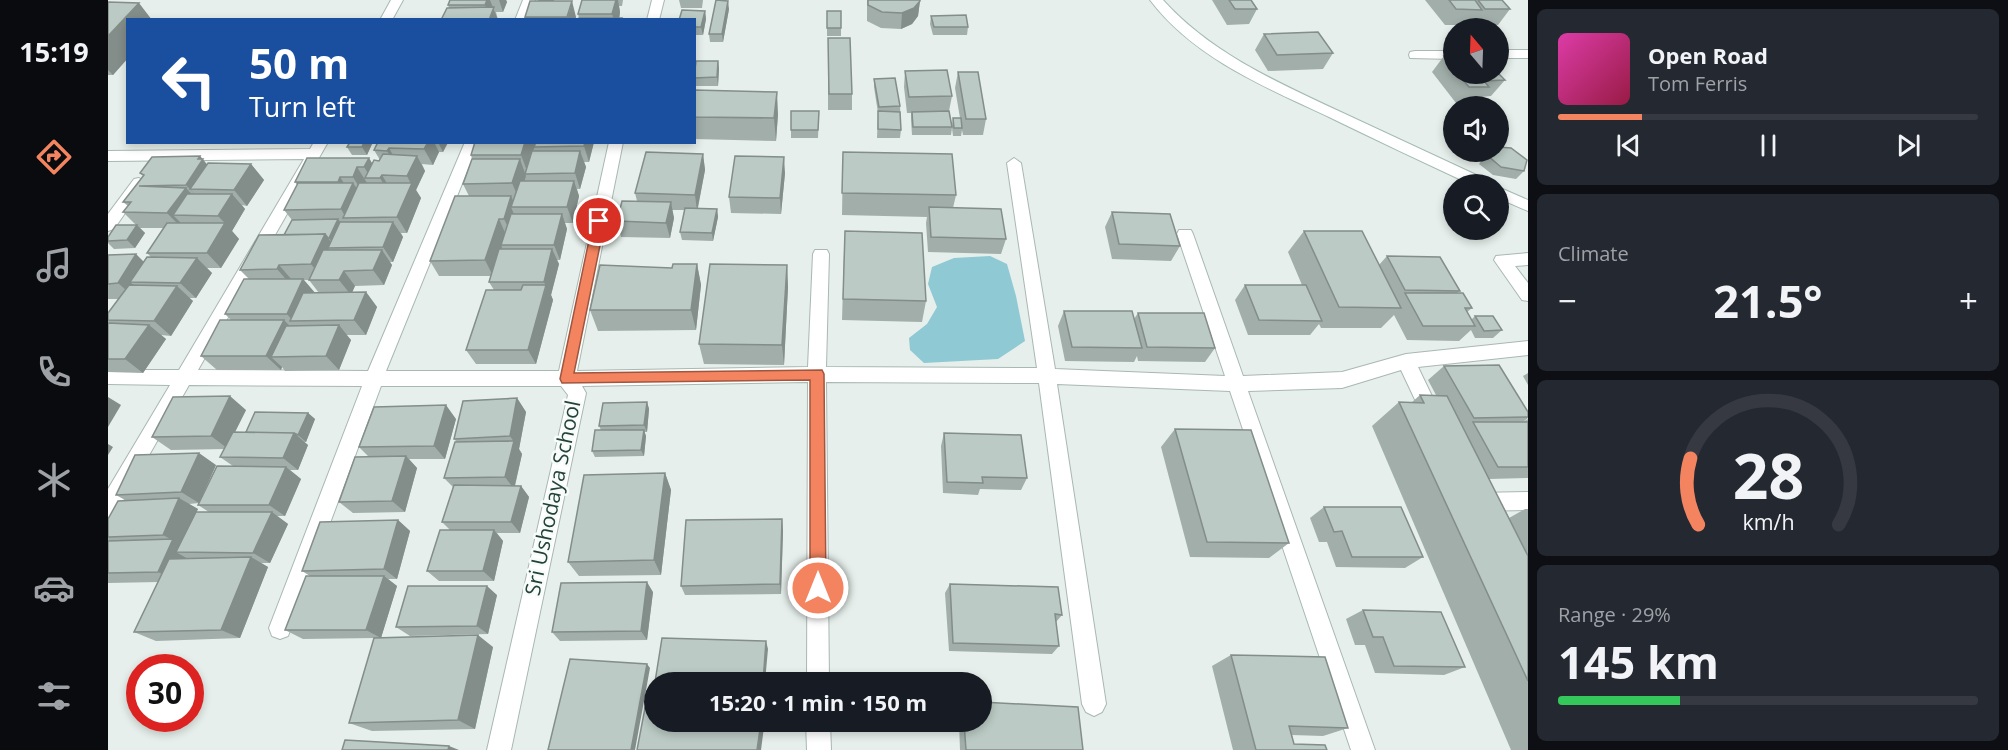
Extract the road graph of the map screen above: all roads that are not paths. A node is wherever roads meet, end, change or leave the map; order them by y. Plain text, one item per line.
1 (397, 0) edge
2 (529, 0) edge
3 (658, 0) edge
4 (1156, 0) edge
5 (387, 18) edge
6 (522, 18) edge
7 (654, 18) edge
8 (1509, 54) edge
9 (1528, 54) edge
10 (1415, 55) dead end
11 (1443, 55) edge
12 (471, 144) edge
13 (616, 144) edge
14 (318, 148) edge
15 (108, 156) edge
16 (158, 156) junction
17 (1014, 163) dead end
18 (1461, 174) edge
19 (1509, 197) edge
20 (1528, 206) edge
21 (108, 225) edge
22 (1185, 234) dead end
23 (821, 254) dead end
24 (1528, 260) edge
25 (1528, 295) edge
26 (1528, 348) edge
27 (1406, 361) junction
28 (817, 374) junction
29 (186, 376) junction
30 (1047, 376) junction
31 (108, 377) edge
32 (374, 379) junction
33 (566, 379) junction
34 (1235, 384) junction
35 (1440, 431) edge
36 (1528, 501) edge
37 (108, 508) edge
38 (1484, 523) edge
39 (280, 628) dead end
40 (818, 672) edge
41 (1094, 704) dead end
42 (818, 732) edge
43 (499, 750) edge
44 (819, 750) edge
45 (1363, 750) edge

1 - 5 street
2 - 6 street
3 - 7 street
4 - 18 street
8 - 9 street
10 - 11 street
12 - 32 street
13 - 33 street, Sri Ushodaya School
14 - 16 street
14 - 29 street
15 - 16 street
16 - 21 street
17 - 30 street
19 - 20 street
22 - 34 street
23 - 28 street
24 - 25 street
26 - 27 street
27 - 34 street
27 - 35 street
28 - 30 street
28 - 33 street
28 - 40 street
29 - 31 street
29 - 32 street
29 - 37 street
30 - 34 street
30 - 41 street
32 - 33 street
32 - 39 street
33 - 43 street, Sri Ushodaya School
34 - 45 street
36 - 38 street
42 - 44 street

